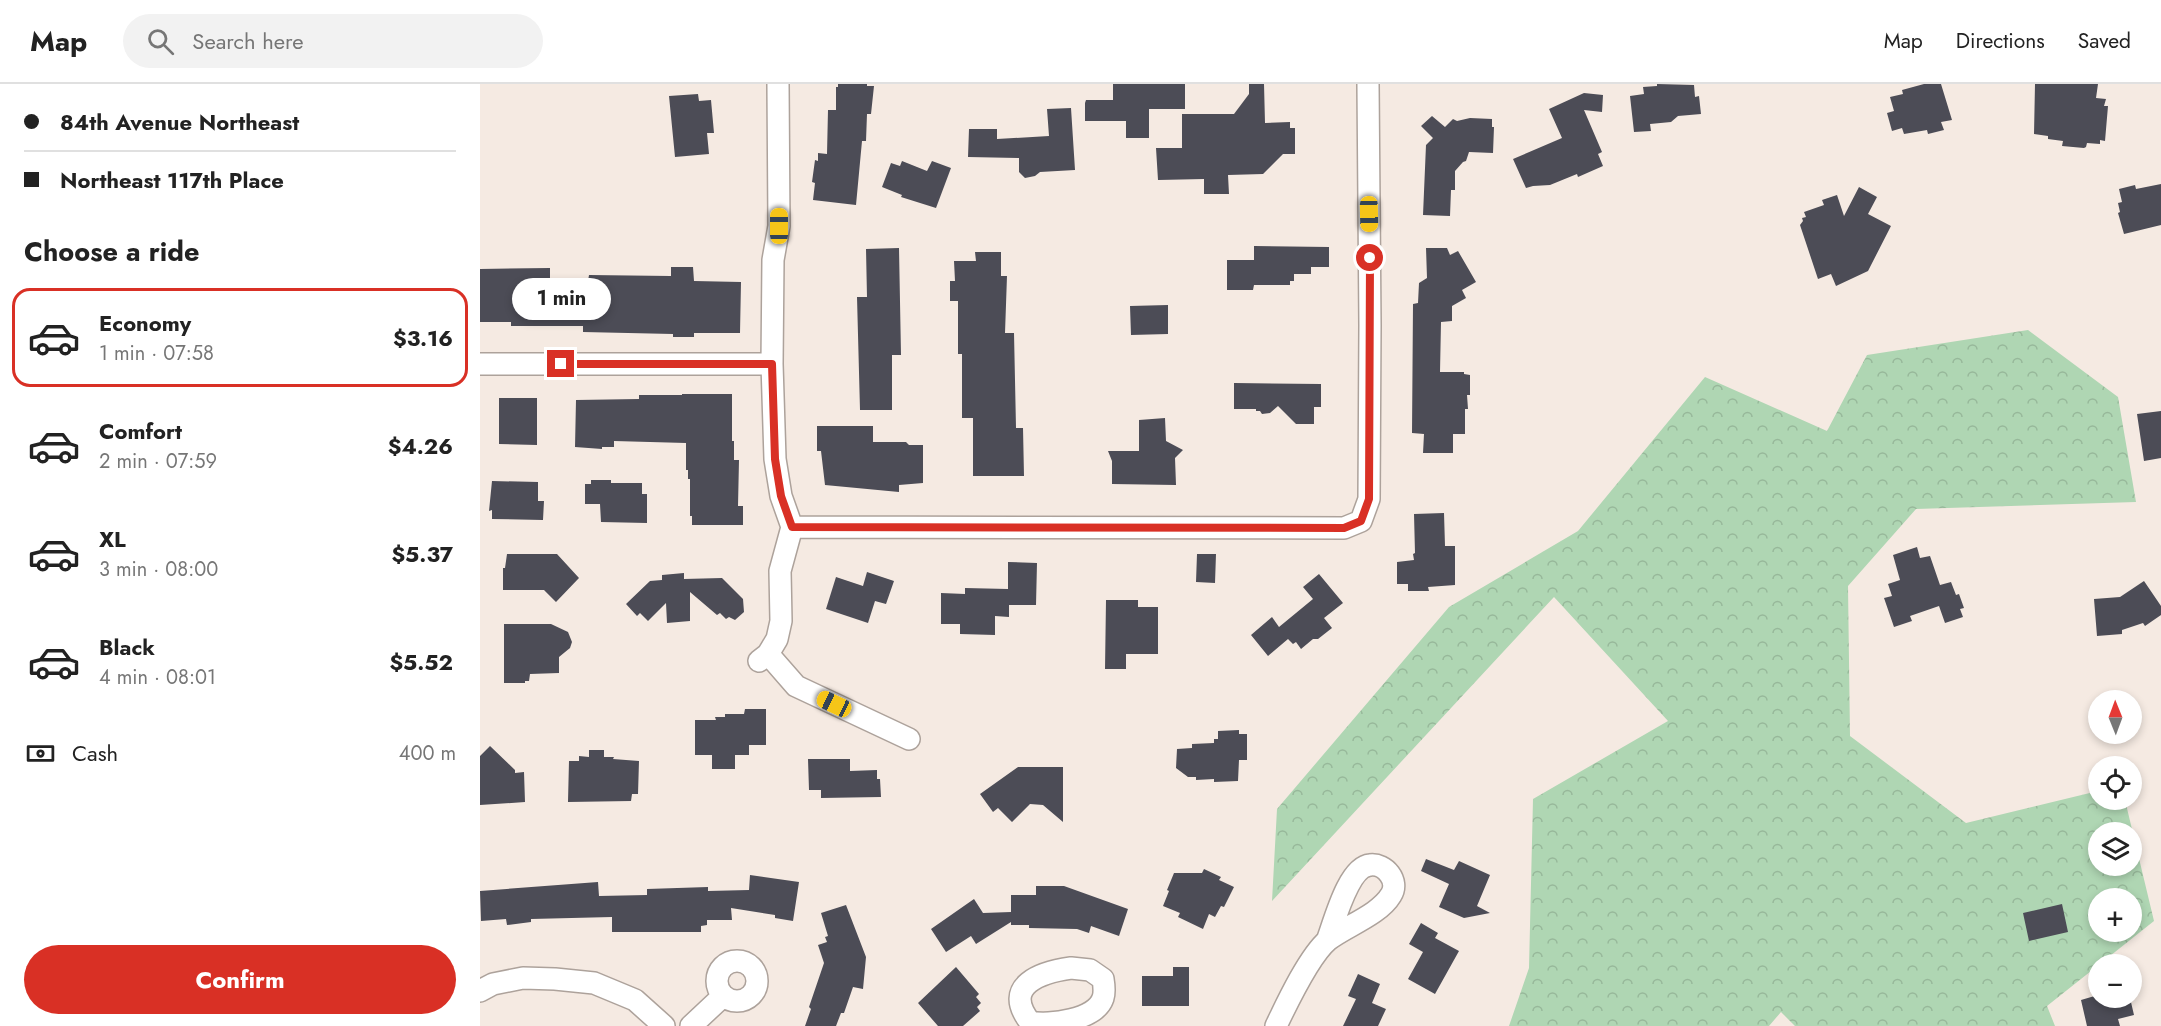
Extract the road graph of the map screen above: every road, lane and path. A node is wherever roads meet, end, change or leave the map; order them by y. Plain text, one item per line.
1 (778, 84) edge
2 (1368, 84) edge
3 (480, 364) edge
4 (772, 364) junction
5 (792, 527) junction
6 (909, 739) dead end
7 (1327, 941) dead end
8 (480, 991) edge
9 (723, 996) dead end
10 (664, 1026) edge
11 (691, 1026) edge
12 (1276, 1026) edge

1 - 4 street
2 - 5 street
3 - 4 street
4 - 5 street
5 - 6 street
7 - 12 street
8 - 10 street
9 - 11 street

